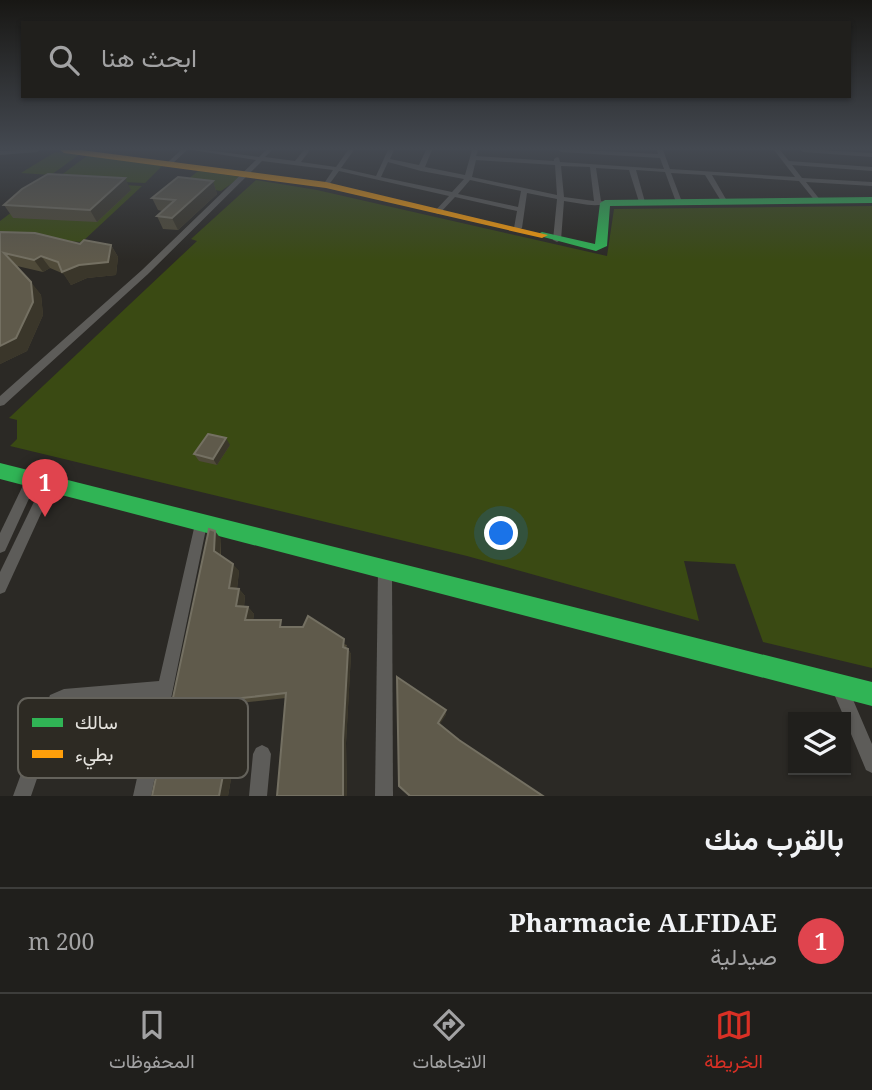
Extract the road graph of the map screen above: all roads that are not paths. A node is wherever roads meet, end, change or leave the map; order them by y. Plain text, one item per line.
1 (233, 187) edge
2 (335, 187) edge
3 (420, 187) edge
4 (459, 187) edge
5 (510, 187) edge
6 (559, 187) edge
7 (598, 187) edge
8 (637, 187) edge
9 (673, 187) edge
10 (716, 187) edge
11 (805, 187) edge
12 (524, 190) junction
13 (453, 195) junction
14 (561, 198) junction
15 (872, 200) edge
16 (724, 201) junction
17 (818, 201) junction
18 (642, 202) junction
19 (679, 202) junction
20 (602, 203) junction
21 (521, 210) junction
22 (438, 212) junction
23 (518, 228) junction
24 (557, 240) junction
25 (0, 401) edge
26 (0, 471) edge
27 (41, 481) junction
28 (201, 524) junction
29 (0, 547) edge
30 (385, 570) junction
31 (0, 587) edge
32 (838, 685) junction
33 (165, 688) junction
34 (872, 694) edge
35 (62, 698) edge
36 (163, 698) edge
37 (262, 754) dead end
38 (872, 764) edge
39 (28, 778) edge
40 (146, 778) edge
41 (22, 796) edge
42 (142, 796) edge
43 (258, 796) edge
44 (384, 796) edge

1 - 25 street
2 - 22 street
3 - 13 street
4 - 13 street
5 - 12 street
6 - 14 street
7 - 20 street
8 - 18 street
9 - 19 street
10 - 16 street
11 - 17 street
12 - 14 street
12 - 21 street
13 - 21 street
13 - 22 street
14 - 20 street
14 - 24 street
15 - 17 street
16 - 17 street
16 - 19 street
18 - 19 street
18 - 20 street
20 - 24 street
21 - 23 street
22 - 23 street
23 - 24 street
26 - 27 street
27 - 28 street
27 - 29 street
27 - 31 street
28 - 30 street
28 - 33 street
30 - 32 street
30 - 44 street
32 - 34 street
32 - 38 street
33 - 35 street
33 - 36 street
37 - 43 street
39 - 41 street
40 - 42 street

